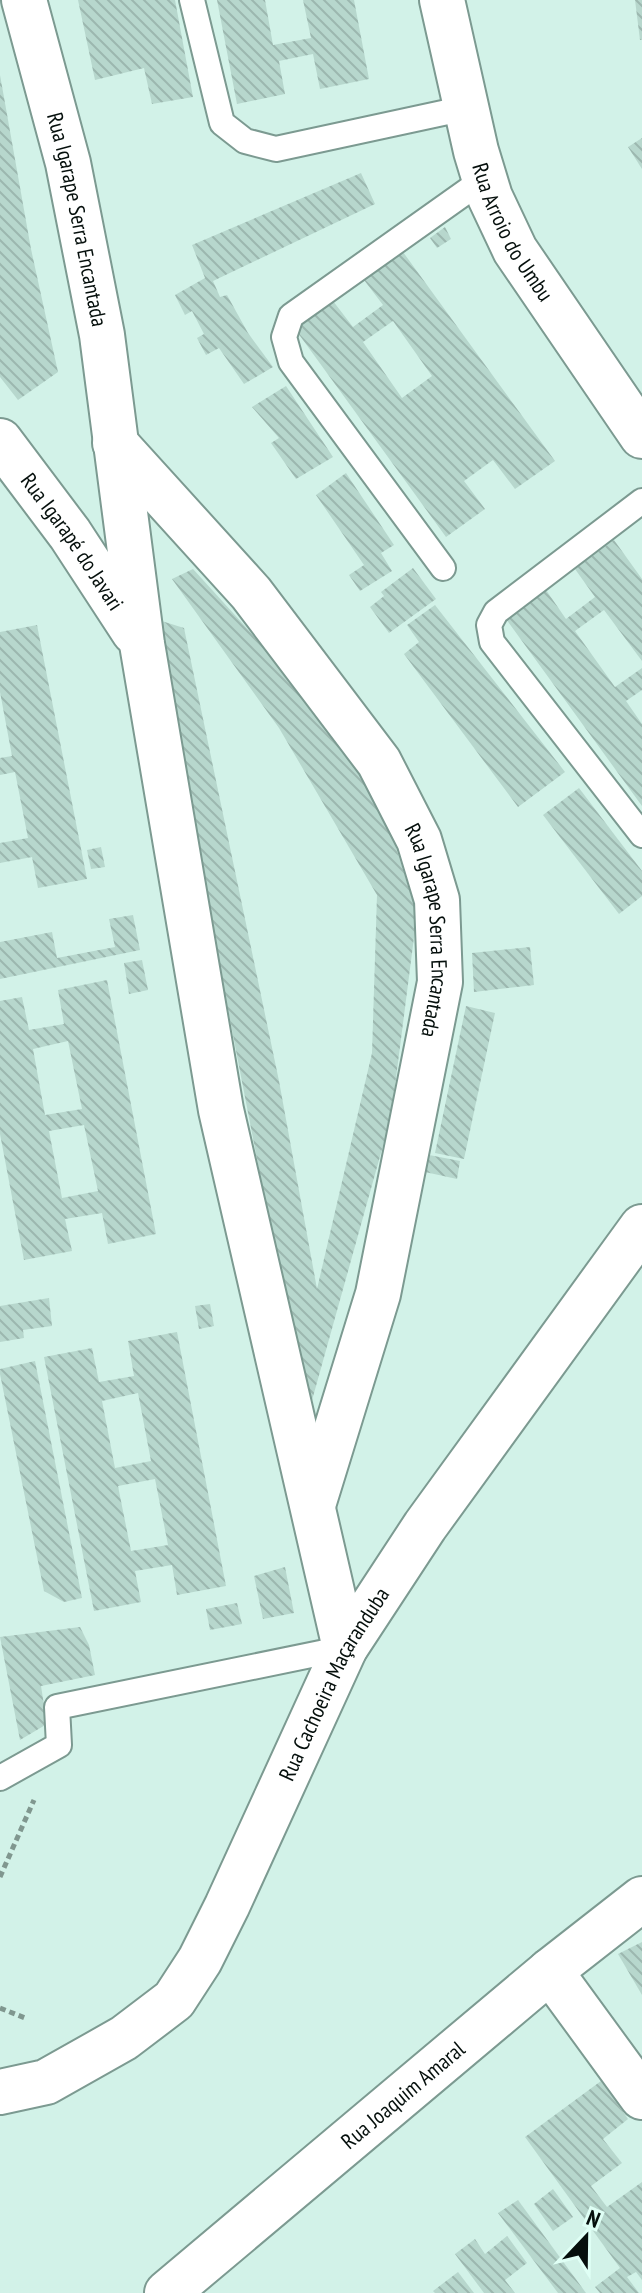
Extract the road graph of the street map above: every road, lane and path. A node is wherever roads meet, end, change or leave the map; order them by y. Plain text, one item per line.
1 (24, 0) edge
2 (192, 0) edge
3 (442, 0) edge
4 (466, 108) junction
5 (484, 179) junction
6 (642, 436) edge
7 (0, 441) edge
8 (115, 443) junction
9 (642, 501) edge
10 (443, 568) dead end
11 (142, 644) junction
12 (642, 835) edge
13 (642, 1227) edge
14 (313, 1506) junction
15 (345, 1648) junction
16 (59, 1745) junction
17 (0, 1778) edge
18 (0, 1877) edge
19 (642, 1899) edge
20 (550, 1971) junction
21 (0, 2008) edge
22 (25, 2018) dead end
23 (0, 2092) edge
24 (642, 2097) edge
25 (167, 2293) edge

1 - 8 street, Rua Igarape Serra Encantada
2 - 4 lane
3 - 4 street, Rua Arroio do Umbu
4 - 5 street, Rua Arroio do Umbu
5 - 6 street, Rua Arroio do Umbu
5 - 10 lane
7 - 11 street, Rua Igarapé do Javari
8 - 11 street, Rua Igarape Serra Encantada
8 - 14 street, Rua Igarape Serra Encantada
9 - 12 lane
11 - 14 street, Rua Igarape Serra Encantada
13 - 15 street, Rua Cachoeira Maçaranduba
14 - 15 street, Rua Igarape Serra Encantada
15 - 16 lane
15 - 23 street, Rua Cachoeira Maçaranduba
16 - 17 lane
16 - 18 path
19 - 20 street, Rua Joaquim Amaral
20 - 24 street
20 - 25 street, Rua Joaquim Amaral
21 - 22 path

